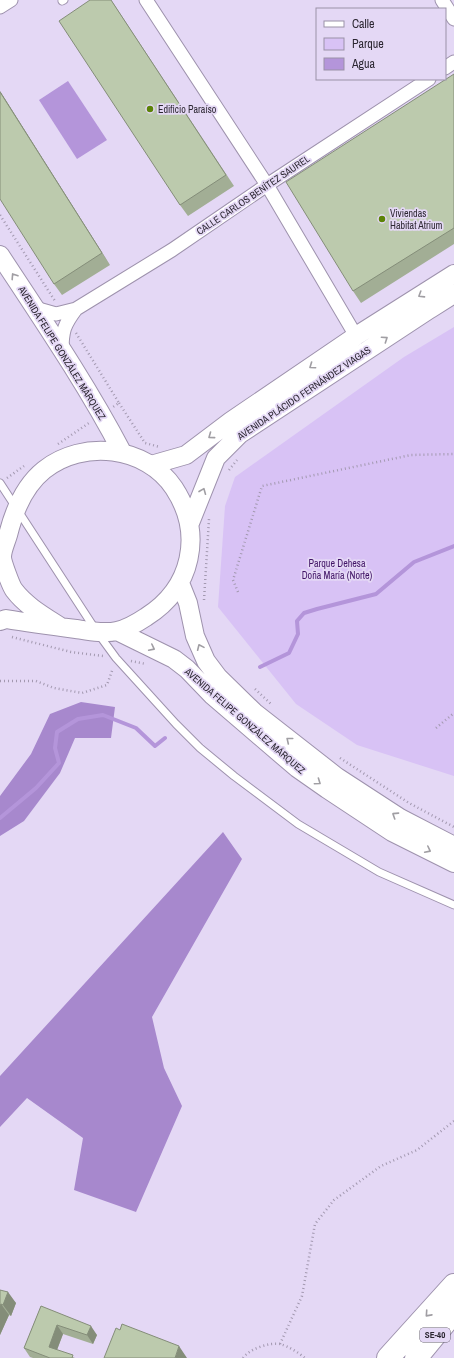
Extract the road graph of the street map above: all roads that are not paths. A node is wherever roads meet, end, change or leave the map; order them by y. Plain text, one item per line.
1 (12, 0) edge
2 (146, 0) edge
3 (442, 0) edge
4 (0, 7) edge
5 (454, 19) edge
6 (427, 80) edge
7 (267, 185) junction
8 (0, 255) edge
9 (454, 274) edge
10 (454, 294) edge
11 (35, 308) junction
12 (76, 309) junction
13 (356, 336) junction
14 (62, 351) junction
15 (122, 452) junction
16 (151, 465) junction
17 (0, 483) edge
18 (16, 508) junction
19 (190, 523) junction
20 (5, 527) edge
21 (1, 559) edge
22 (180, 583) junction
23 (61, 627) junction
24 (4, 628) edge
25 (117, 631) junction
26 (97, 632) junction
27 (454, 846) edge
28 (454, 863) edge
29 (454, 905) edge
30 (454, 1286) edge
31 (454, 1312) edge
32 (388, 1358) edge
33 (416, 1358) edge

1 - 4 street
2 - 7 street
3 - 5 street
6 - 7 street, CALLE CARLOS BENÍTEZ SAUREL
7 - 12 street, CALLE CARLOS BENÍTEZ SAUREL
7 - 13 street
11 -> 8 main road, AVENIDA FELIPE GONZÁLEZ MÁRQUEZ
9 -> 13 main road, AVENIDA PLÁCIDO FERNÁNDEZ VIAGAS
19 -> 10 main road, AVENIDA PLÁCIDO FERNÁNDEZ VIAGAS
11 - 12 street, CALLE CARLOS BENÍTEZ SAUREL
11 - 14 main road, AVENIDA FELIPE GONZÁLEZ MÁRQUEZ
12 - 14 street, CALLE CARLOS BENÍTEZ SAUREL
13 -> 16 main road, AVENIDA PLÁCIDO FERNÁNDEZ VIAGAS
14 - 15 main road, AVENIDA FELIPE GONZÁLEZ MÁRQUEZ
15 - 16 main road
15 - 18 main road
16 - 19 main road
17 - 18 lane
18 - 20 main road
18 - 26 lane
19 - 22 main road
20 - 21 main road
21 - 23 main road
22 - 25 main road
27 -> 22 main road, AVENIDA FELIPE GONZÁLEZ MÁRQUEZ
23 - 24 main road
23 - 26 main road
25 - 26 main road
25 -> 28 main road, AVENIDA FELIPE GONZÁLEZ MÁRQUEZ
26 - 29 lane
30 -> 32 highway
31 - 33 highway, SE-40 / SE-40

